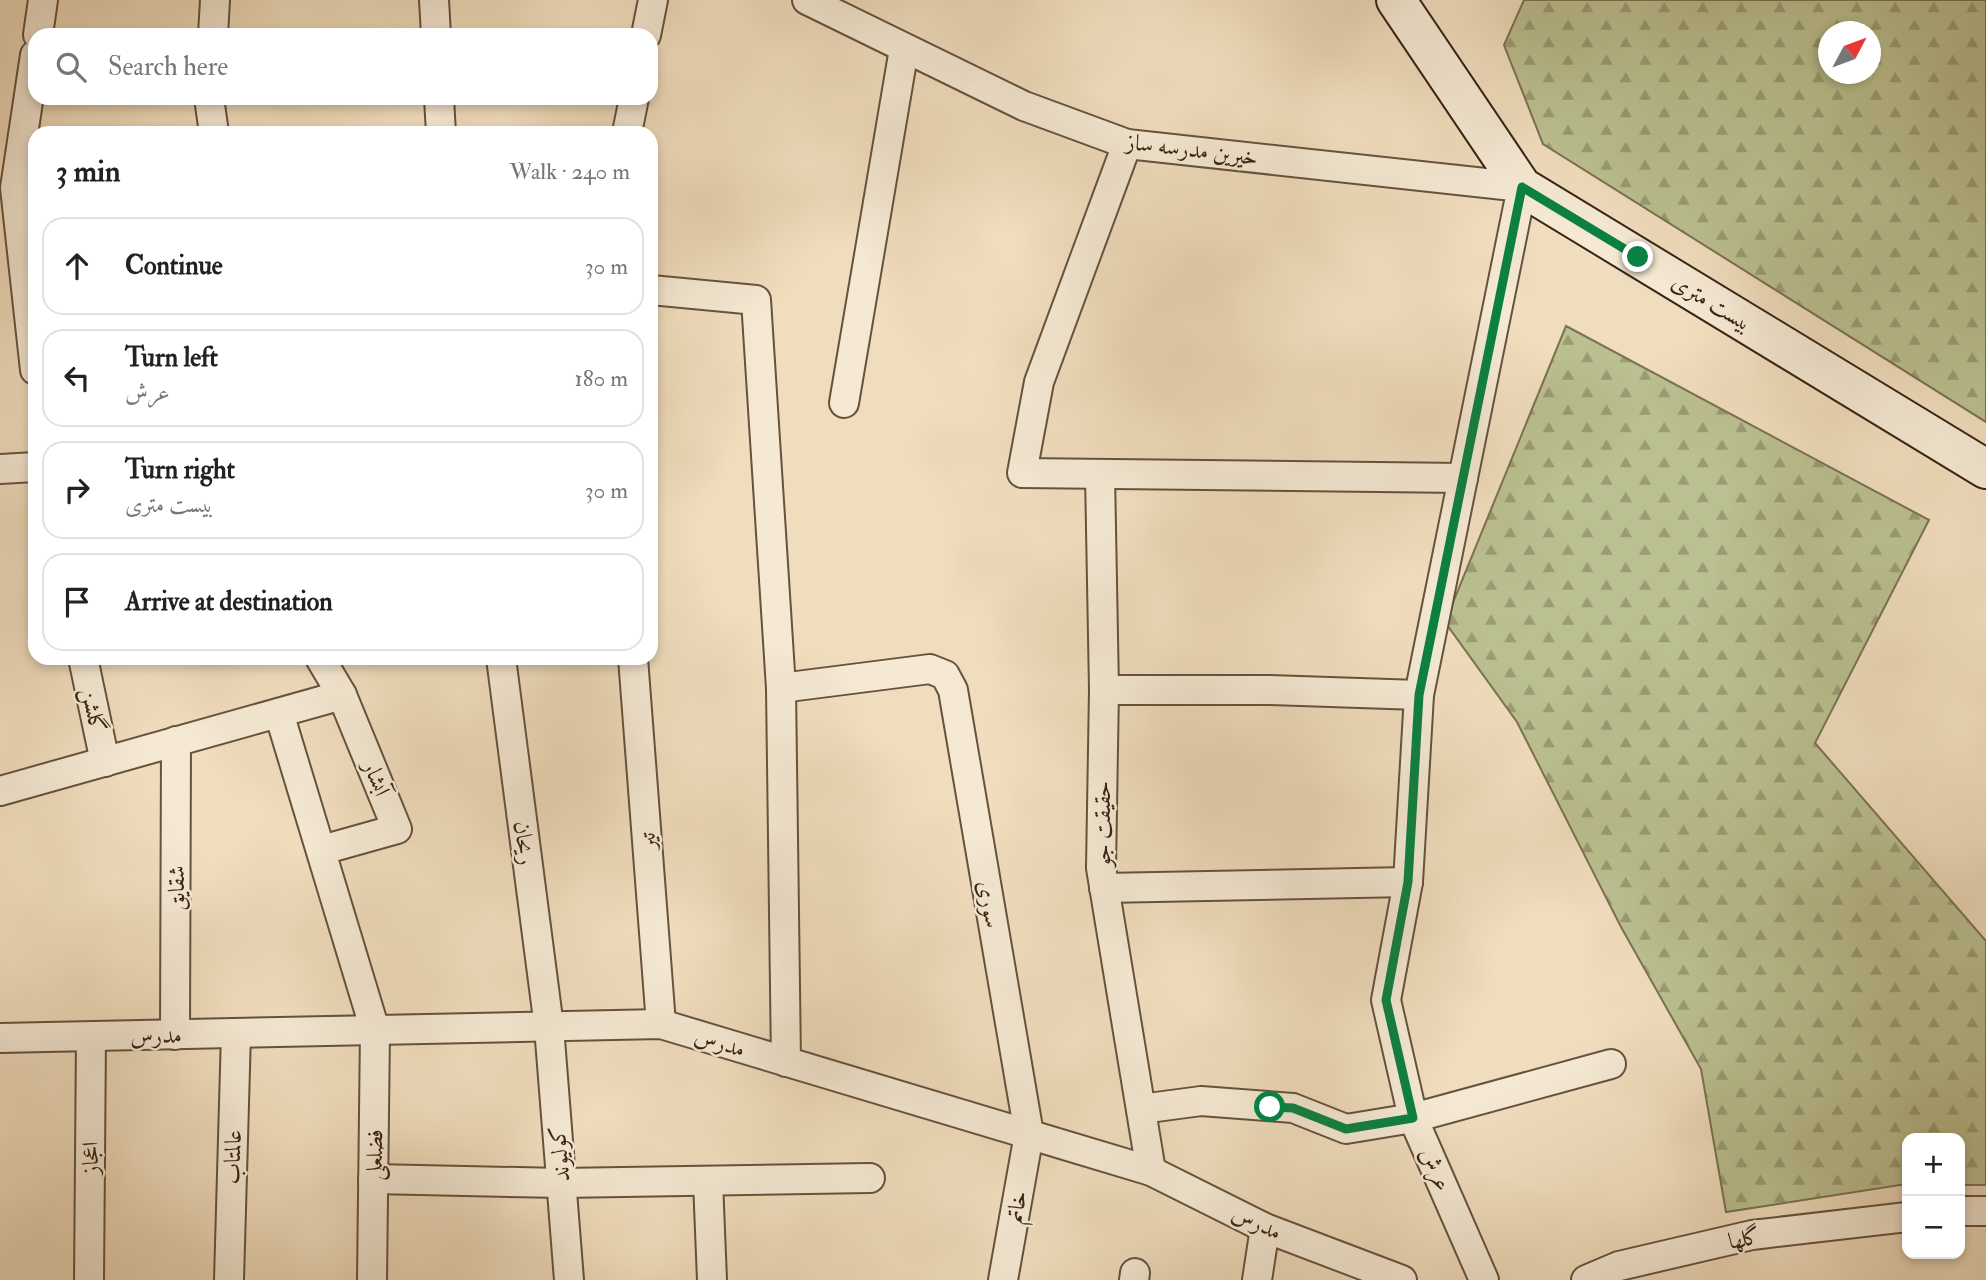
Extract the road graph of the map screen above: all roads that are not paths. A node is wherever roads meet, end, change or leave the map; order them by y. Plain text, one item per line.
1 (43, 0) edge
2 (215, 0) edge
3 (434, 0) edge
4 (653, 0) edge
5 (807, 0) edge
6 (1396, 0) edge
7 (39, 28) edge
8 (213, 28) edge
9 (436, 28) edge
10 (647, 28) edge
11 (905, 49) junction
12 (28, 89) edge
13 (210, 105) edge
14 (439, 105) edge
15 (633, 105) edge
16 (213, 126) edge
17 (441, 126) edge
18 (628, 126) edge
19 (1127, 144) junction
20 (8, 187) edge
21 (1522, 187) junction
22 (658, 291) edge
23 (28, 323) edge
24 (844, 404) dead end
25 (28, 467) edge
26 (1986, 468) edge
27 (0, 469) edge
28 (1100, 474) junction
29 (1463, 478) junction
30 (84, 665) edge
31 (324, 665) edge
32 (502, 665) edge
33 (634, 665) edge
34 (780, 688) junction
35 (1104, 690) junction
36 (342, 695) junction
37 (1419, 695) junction
38 (279, 713) junction
39 (176, 741) junction
40 (105, 762) junction
41 (0, 791) edge
42 (322, 850) junction
43 (1408, 882) junction
44 (1104, 888) junction
45 (661, 1024) junction
46 (549, 1027) junction
47 (375, 1030) junction
48 (236, 1034) junction
49 (175, 1035) junction
50 (91, 1037) junction
51 (0, 1038) edge
52 (786, 1062) junction
53 (1611, 1064) dead end
54 (1141, 1109) junction
55 (1413, 1118) junction
56 (1029, 1134) junction
57 (1151, 1171) junction
58 (870, 1178) dead end
59 (373, 1179) junction
60 (708, 1181) junction
61 (561, 1183) junction
62 (1965, 1211) edge
63 (1986, 1211) edge
64 (1902, 1218) edge
65 (1265, 1228) junction
66 (89, 1280) edge
67 (229, 1280) edge
68 (372, 1280) edge
69 (569, 1280) edge
70 (712, 1280) edge
71 (1003, 1280) edge
72 (1258, 1280) edge
73 (1402, 1280) edge
74 (1484, 1280) edge
75 (1586, 1280) edge

1 - 7 street
2 - 8 street
3 - 9 street
4 - 10 street
5 - 11 street, خیرین مدرسه ساز
6 - 21 street, بیست متری
11 - 19 street, خیرین مدرسه ساز
11 - 24 street
12 - 20 street
13 - 16 street
14 - 17 street
15 - 18 street
19 - 21 street, خیرین مدرسه ساز
19 - 28 street
20 - 23 street
21 - 26 street, بیست متری
21 - 29 street, عرش
22 - 34 street
25 - 27 street
28 - 29 street
28 - 35 street, حقیقت جو
29 - 37 street, عرش
30 - 40 street, گلشن
31 - 36 street, آبشار
32 - 46 street, ریحان
33 - 45 street, تیر
34 - 52 street
34 - 56 street, سوری
35 - 37 street
35 - 44 street, حقیقت جو
36 - 38 street
36 - 42 street, آبشار
37 - 43 street, عرش
38 - 39 street
38 - 42 street, فضلعلی
39 - 40 street
39 - 49 street, شقایق
40 - 41 street
42 - 47 street, فضلعلی
43 - 44 street
43 - 55 street, عرش
44 - 54 street, حقیقت جو
45 - 46 street, مدرس
45 - 52 street, مدرس
46 - 47 street, مدرس
46 - 61 street, کولیوند
47 - 48 street, مدرس
47 - 59 street, فضلعلی
48 - 49 street, مدرس
48 - 67 street, عالمتاب
49 - 50 street, مدرس
50 - 51 street, مدرس
50 - 66 street, اعجاز
52 - 56 street, مدرس
53 - 55 street
54 - 55 street
54 - 57 street, حقیقت جو
55 - 74 street, عرش
56 - 57 street, مدرس
56 - 71 street, خاتم
57 - 65 street, مدرس
58 - 60 street
59 - 61 street
59 - 68 street, فضلعلی
60 - 61 street
60 - 70 street
61 - 69 street, کولیوند
62 - 63 street
64 - 75 street, گلها
65 - 72 street
65 - 73 street, مدرس

